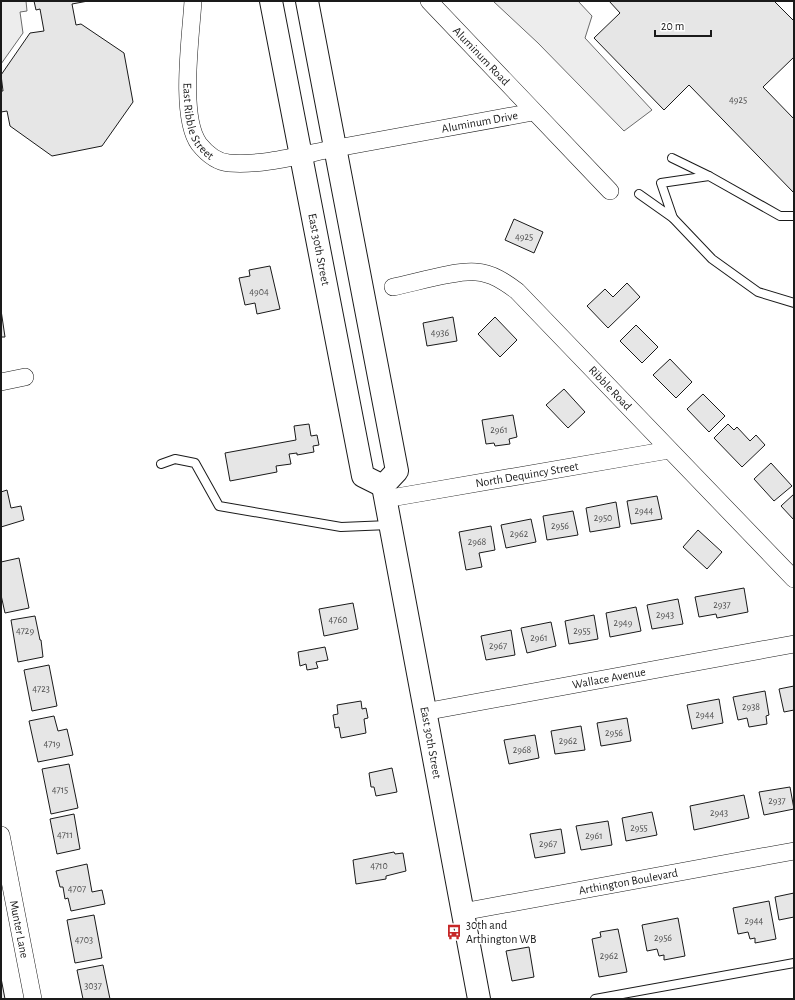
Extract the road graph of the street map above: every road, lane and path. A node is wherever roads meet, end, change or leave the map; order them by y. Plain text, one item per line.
1 (193, 1) edge
2 (271, 1) edge
3 (307, 1) edge
4 (429, 1) edge
5 (533, 112) junction
6 (318, 152) junction
7 (672, 158) dead end
8 (709, 176) junction
9 (610, 191) dead end
10 (639, 194) dead end
11 (794, 216) edge
12 (673, 218) junction
13 (393, 287) dead end
14 (794, 303) edge
15 (25, 377) dead end
16 (1, 382) edge
17 (670, 450) junction
18 (161, 464) dead end
19 (384, 493) junction
20 (390, 525) junction
21 (794, 579) edge
22 (794, 644) edge
23 (424, 712) junction
24 (1, 835) edge
25 (794, 851) edge
26 (462, 912) junction
27 (794, 962) edge
28 (32, 999) edge
29 (479, 999) edge
30 (595, 999) edge

1 - 6 street, East Ribble Street
2 - 6 main road, East 30th Street
3 - 6 main road, East 30th Street
4 - 5 street, Aluminum Road
5 - 6 street, Aluminum Drive
5 - 9 street, Aluminum Drive
6 - 19 main road, East 30th Street
6 - 19 main road, East 30th Street
7 - 8 lane
8 - 11 lane
8 - 12 lane
10 - 12 lane
12 - 14 lane
13 - 17 street, Ribble Road
15 - 16 street
17 - 19 street, North Dequincy Street
17 - 21 street, Ribble Road
18 - 20 lane
19 - 20 main road, East 30th Street
20 - 23 main road, East 30th Street
22 - 23 street, Wallace Avenue
23 - 26 main road, East 30th Street
24 - 28 street, Munter Lane
25 - 26 street, Arthington Boulevard
26 - 29 main road, East 30th Street
27 - 30 lane

